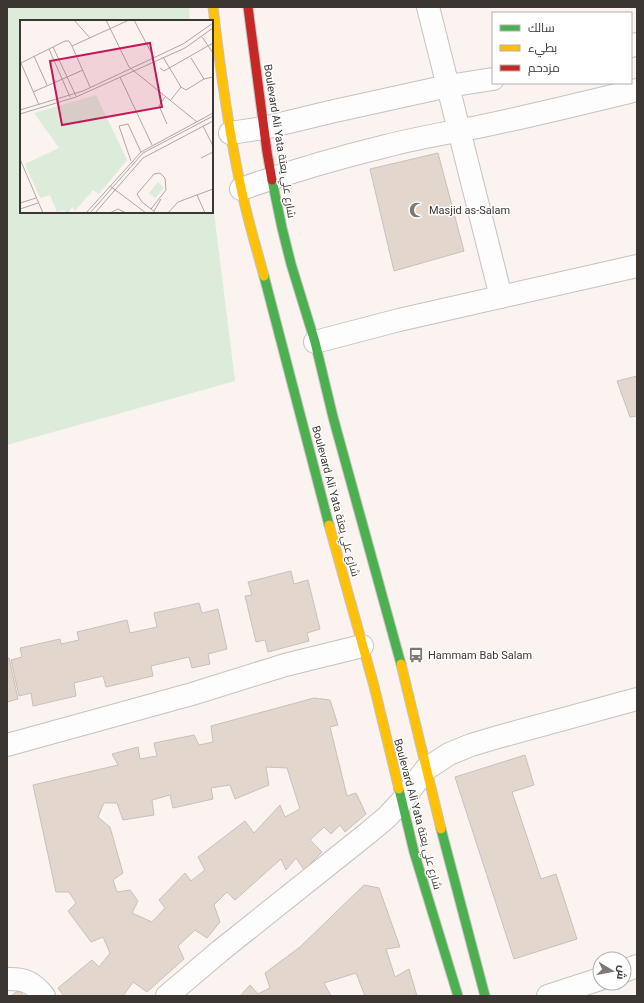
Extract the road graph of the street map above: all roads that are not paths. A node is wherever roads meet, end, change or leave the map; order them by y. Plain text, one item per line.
1 (213, 7) edge
2 (248, 7) edge
3 (428, 7) edge
4 (492, 79) edge
5 (448, 86) junction
6 (637, 90) edge
7 (264, 128) junction
8 (459, 131) junction
9 (230, 133) junction
10 (272, 178) junction
11 (241, 189) junction
12 (637, 266) edge
13 (501, 298) junction
14 (315, 342) junction
15 (362, 646) junction
16 (637, 699) edge
17 (7, 745) edge
18 (426, 769) junction
19 (401, 802) junction
20 (7, 979) edge
21 (592, 982) edge
22 (44, 996) edge
23 (167, 996) edge
24 (458, 996) edge
25 (485, 996) edge
26 (548, 996) edge

1 - 9 street, Boulevard Ali Yata شارع علي يعتة
2 - 7 street, Boulevard Ali Yata شارع علي يعتة
3 - 5 street
4 - 5 street
5 - 7 street
5 - 8 street
6 - 8 street
7 - 9 street
7 - 10 street, Boulevard Ali Yata شارع علي يعتة
8 - 10 street
8 - 13 street
9 - 11 street, Boulevard Ali Yata شارع علي يعتة
10 - 11 street
10 - 14 street, Boulevard Ali Yata شارع علي يعتة
11 - 15 street, Boulevard Ali Yata شارع علي يعتة
12 - 13 street
13 - 14 street
14 - 18 street, Boulevard Ali Yata شارع علي يعتة
15 - 17 street
15 - 19 street, Boulevard Ali Yata شارع علي يعتة
16 - 18 street
18 - 19 street
18 - 25 street, Boulevard Ali Yata شارع علي يعتة
19 - 23 street
19 - 24 street, Boulevard Ali Yata شارع علي يعتة
20 - 22 street
21 - 26 street

